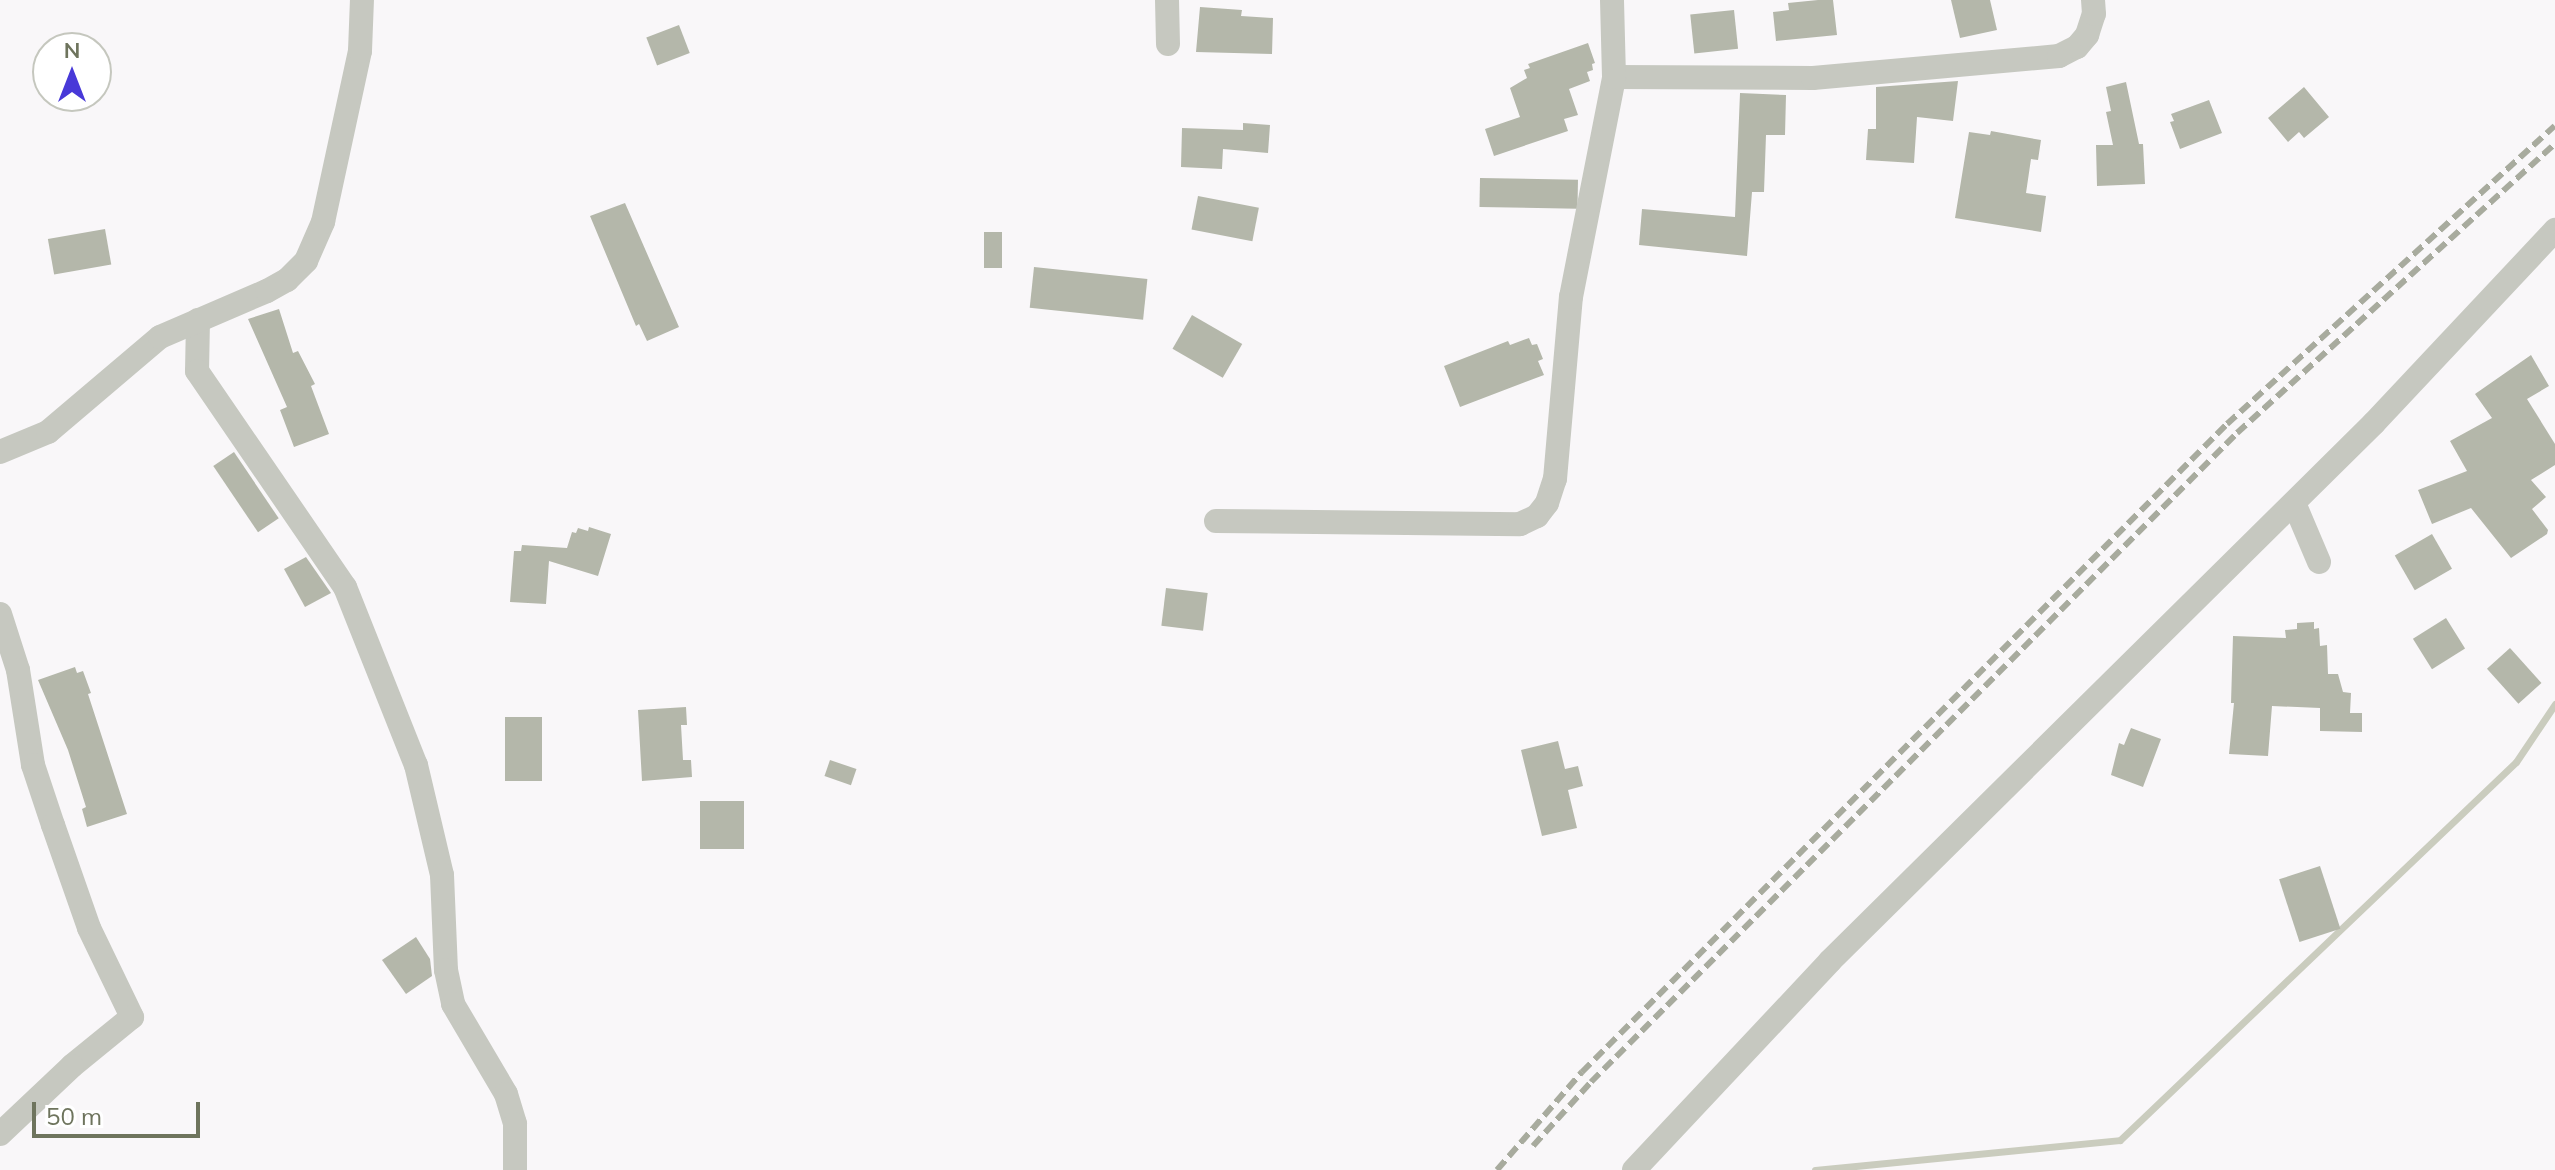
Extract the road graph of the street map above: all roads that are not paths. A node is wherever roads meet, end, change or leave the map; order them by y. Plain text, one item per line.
1 (362, 0) edge
2 (1167, 0) edge
3 (1612, 0) edge
4 (2093, 0) edge
5 (1168, 44) dead end
6 (1614, 77) junction
7 (2555, 230) edge
8 (198, 320) junction
9 (0, 452) edge
10 (2294, 503) junction
11 (1216, 521) dead end
12 (2319, 562) dead end
13 (0, 614) edge
14 (0, 1134) edge
15 (515, 1170) edge
16 (1634, 1170) edge

1 - 8 street
2 - 5 street
3 - 6 street
4 - 6 street
6 - 11 street
7 - 10 street
8 - 9 street
8 - 15 street
10 - 12 street
10 - 16 street
13 - 14 street

